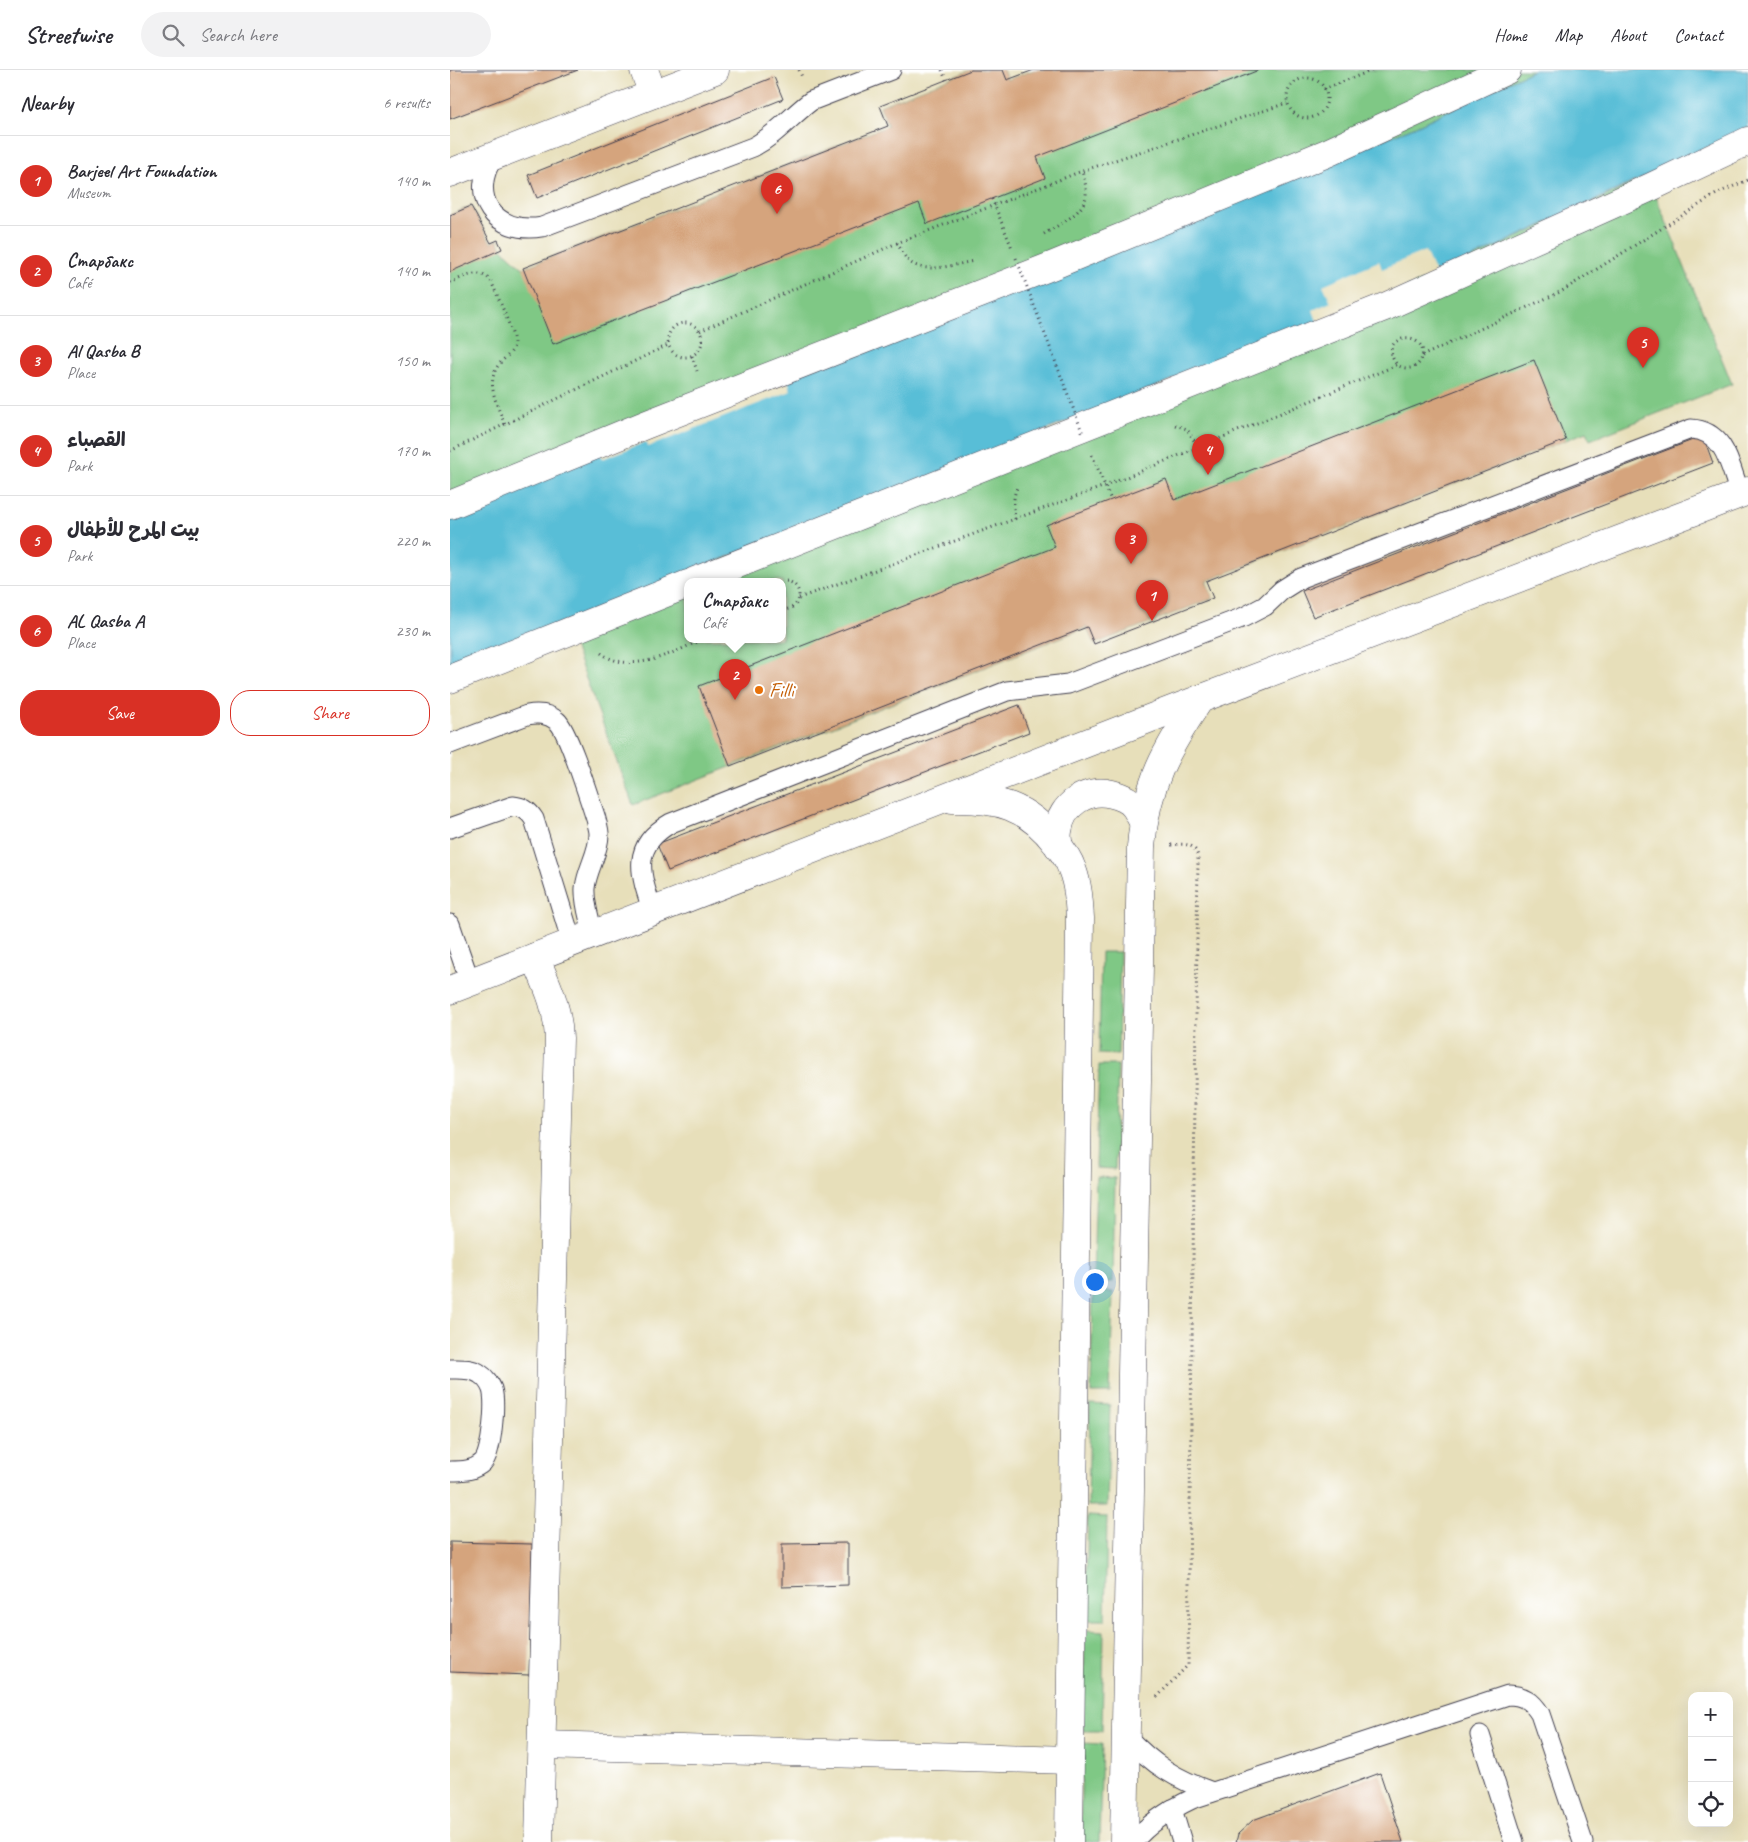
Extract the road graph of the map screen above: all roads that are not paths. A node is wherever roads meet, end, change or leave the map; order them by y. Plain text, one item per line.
1 (715, 70) edge
2 (890, 70) edge
3 (1507, 70) edge
4 (649, 82) edge
5 (1748, 141) edge
6 (494, 156) junction
7 (450, 173) edge
8 (1744, 492) edge
9 (450, 505) edge
10 (703, 578) edge
11 (684, 586) edge
12 (450, 679) edge
13 (1200, 699) junction
14 (450, 744) edge
15 (938, 800) junction
16 (450, 828) edge
17 (1142, 834) junction
18 (1059, 846) junction
19 (653, 912) junction
20 (450, 924) edge
21 (583, 939) junction
22 (535, 957) junction
23 (460, 986) edge
24 (450, 1369) edge
25 (450, 1471) edge
26 (1480, 1735) dead end
27 (1126, 1736) junction
28 (542, 1745) junction
29 (1070, 1760) junction
30 (1212, 1792) junction
31 (1172, 1809) junction
32 (539, 1842) edge
33 (1069, 1842) edge
34 (1124, 1842) edge
35 (1133, 1842) edge
36 (1182, 1842) edge
37 (1514, 1842) edge
38 (1583, 1842) edge

1 - 4 street
2 - 6 lane
3 - 9 street
4 - 6 street
5 - 10 street
6 - 7 street
8 - 13 street
8 - 19 lane
11 - 12 street
13 - 15 street
13 - 17 street
14 - 21 lane
15 - 18 street
15 - 19 street
16 - 21 lane
17 - 18 street
17 - 27 street
18 - 29 street
19 - 21 street
20 - 23 lane
21 - 22 street
22 - 23 street
22 - 28 street
24 - 25 lane
26 - 37 lane
27 - 30 lane
27 - 34 street
28 - 29 street
28 - 32 street
29 - 33 street
30 - 31 lane
30 - 38 lane
31 - 35 lane
31 - 36 lane

